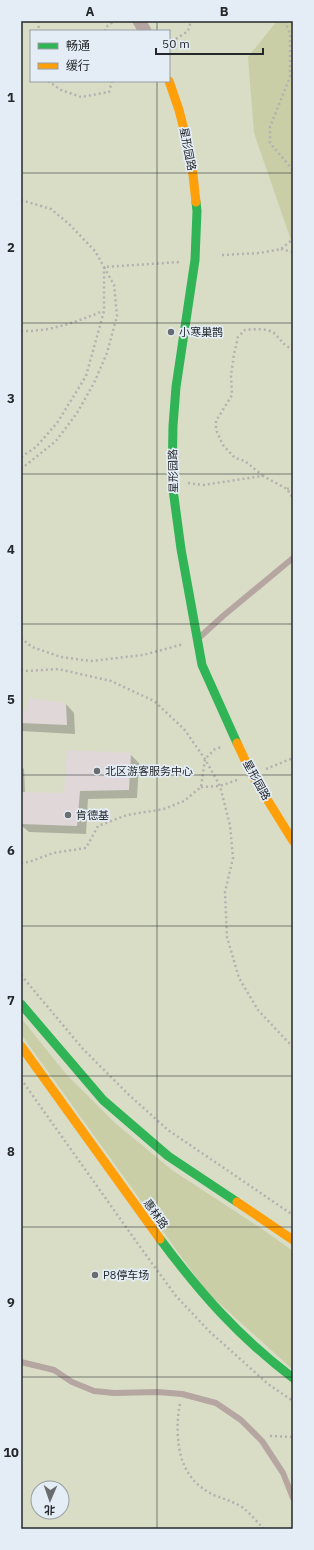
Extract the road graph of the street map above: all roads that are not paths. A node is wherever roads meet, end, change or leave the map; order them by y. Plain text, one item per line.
1 (139, 21) edge
2 (144, 30) edge
3 (169, 82) edge
4 (293, 558) edge
5 (198, 640) junction
6 (293, 840) edge
7 (21, 1004) edge
8 (21, 1046) edge
9 (293, 1240) edge
10 (21, 1362) edge
11 (293, 1378) edge
12 (293, 1498) edge

1 - 2 street
3 - 5 street, 星形园路
4 - 5 lane
5 - 6 street, 星形园路
7 - 9 street
8 - 11 street, 惠林路
10 - 12 lane

